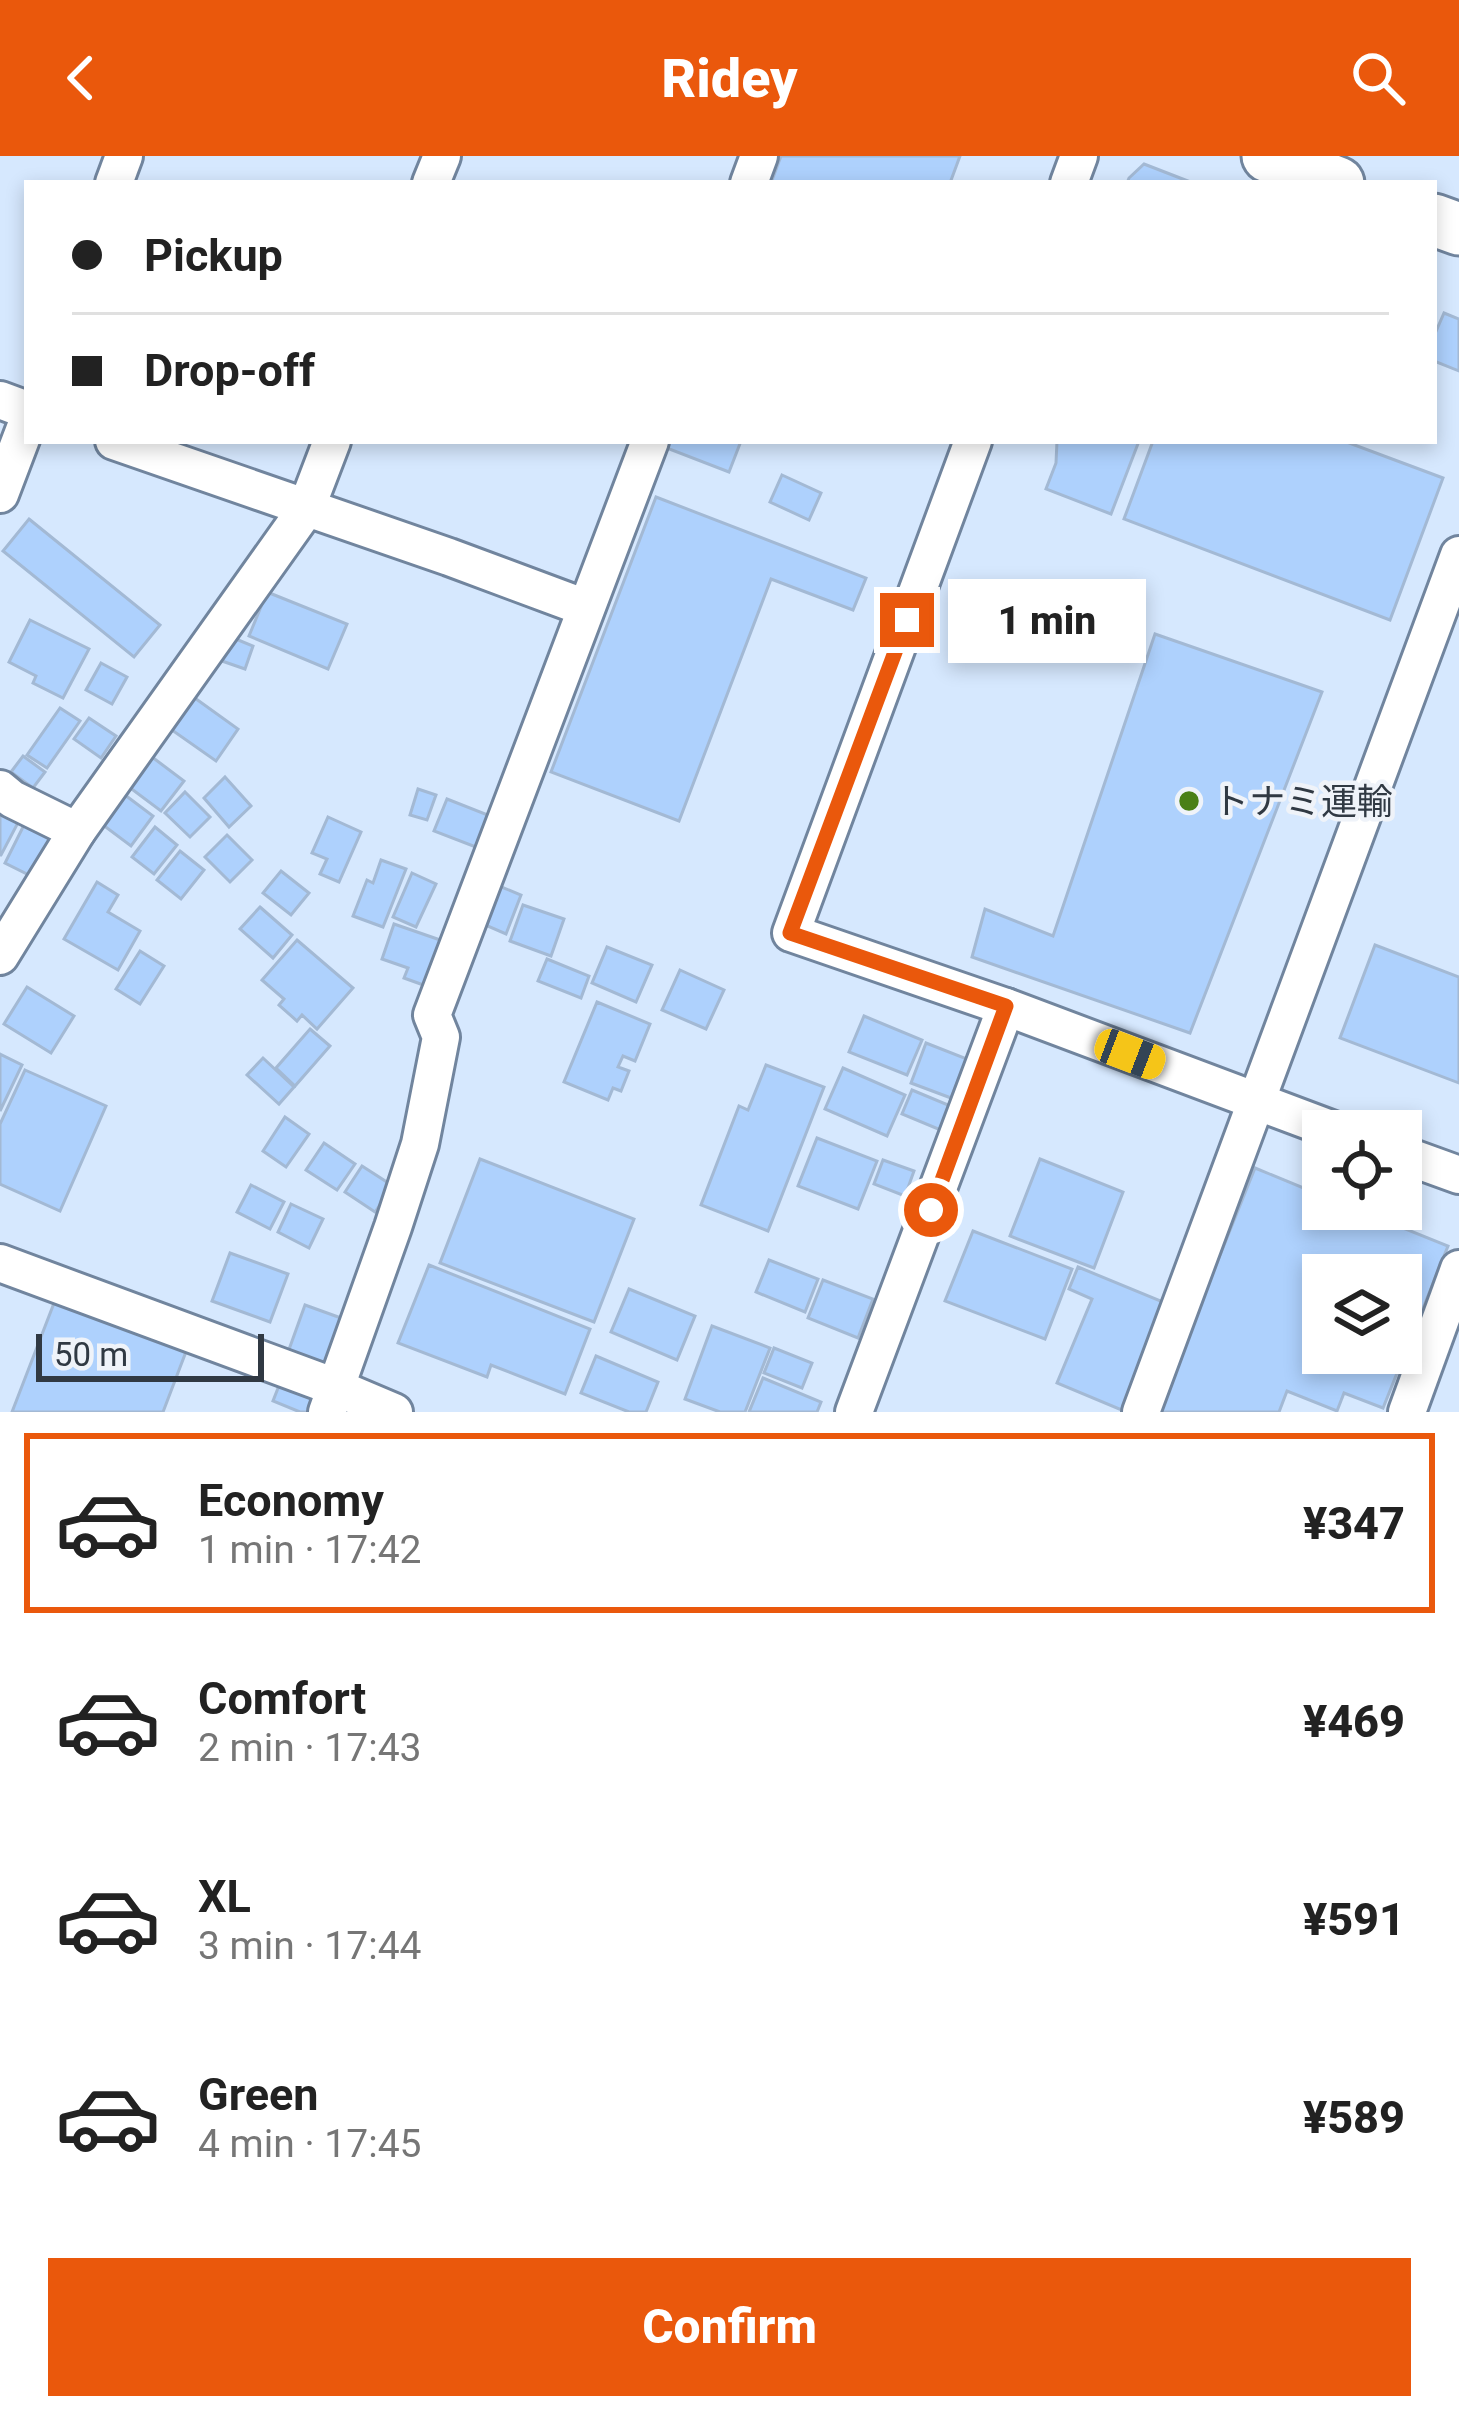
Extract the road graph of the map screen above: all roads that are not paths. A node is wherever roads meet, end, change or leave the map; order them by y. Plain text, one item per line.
1 (1268, 156) edge
2 (1330, 180) edge
3 (24, 431) edge
4 (122, 444) edge
5 (331, 444) edge
6 (649, 444) edge
7 (972, 444) edge
8 (0, 494) edge
9 (306, 509) junction
10 (1459, 554) edge
11 (586, 608) junction
12 (0, 789) edge
13 (77, 831) junction
14 (0, 956) edge
15 (1006, 1006) junction
16 (1255, 1102) junction
17 (1302, 1119) edge
18 (1422, 1162) edge
19 (1459, 1175) edge
20 (0, 1263) edge
21 (1459, 1269) edge
22 (331, 1400) edge
23 (394, 1412) edge
24 (854, 1412) edge
25 (1141, 1412) edge
26 (1407, 1412) edge

1 - 2 main road
3 - 8 street
4 - 9 street
5 - 9 street
6 - 11 street
7 - 15 street
9 - 11 street
9 - 13 street
10 - 16 street
11 - 22 street
12 - 13 street
13 - 14 street
15 - 16 street
15 - 24 street
16 - 17 street
16 - 25 street
18 - 19 street
20 - 22 street
21 - 26 street
22 - 23 street

